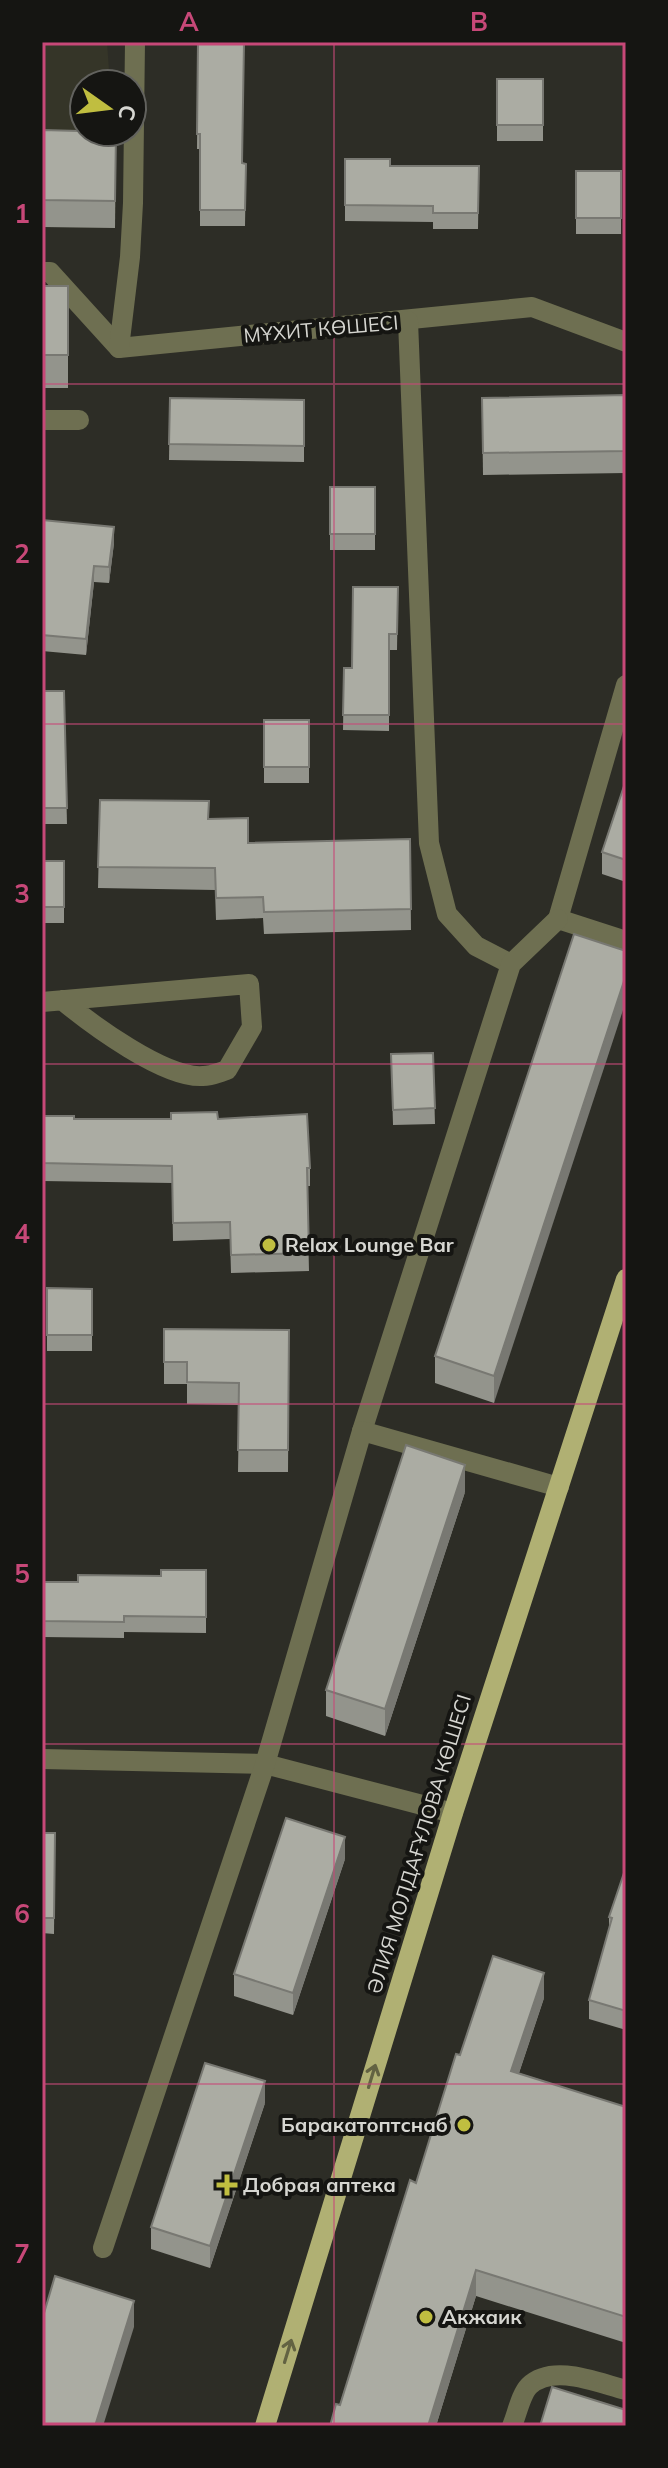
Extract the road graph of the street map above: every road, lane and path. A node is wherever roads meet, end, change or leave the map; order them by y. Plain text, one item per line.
1 (135, 42) edge
2 (42, 272) edge
3 (408, 321) junction
4 (626, 342) edge
5 (119, 348) junction
6 (42, 420) edge
7 (79, 420) dead end
8 (626, 685) edge
9 (558, 919) junction
10 (626, 941) edge
11 (511, 964) junction
12 (52, 1001) edge
13 (626, 1279) edge
14 (362, 1431) junction
15 (559, 1487) junction
16 (42, 1759) edge
17 (265, 1764) junction
18 (453, 1813) junction
19 (103, 2248) dead end
20 (626, 2390) edge
21 (265, 2426) edge
22 (512, 2426) edge

1 - 5 street
2 - 5 street
3 - 4 street, МҰХИТ КӨШЕСІ
3 - 5 street, МҰХИТ КӨШЕСІ
3 - 11 street
6 - 7 street
8 - 9 street
9 - 10 street
9 - 11 street
11 - 14 street
12 - 12 street
13 - 15 main road, ӘЛИЯ МОЛДАҒҰЛОВА КӨШЕСІ
14 - 15 street
14 - 17 street
15 - 18 main road, ӘЛИЯ МОЛДАҒҰЛОВА КӨШЕСІ
16 - 17 street
17 - 18 street
17 - 19 street
21 -> 18 main road, ӘЛИЯ МОЛДАҒҰЛОВА КӨШЕСІ
20 - 22 street

